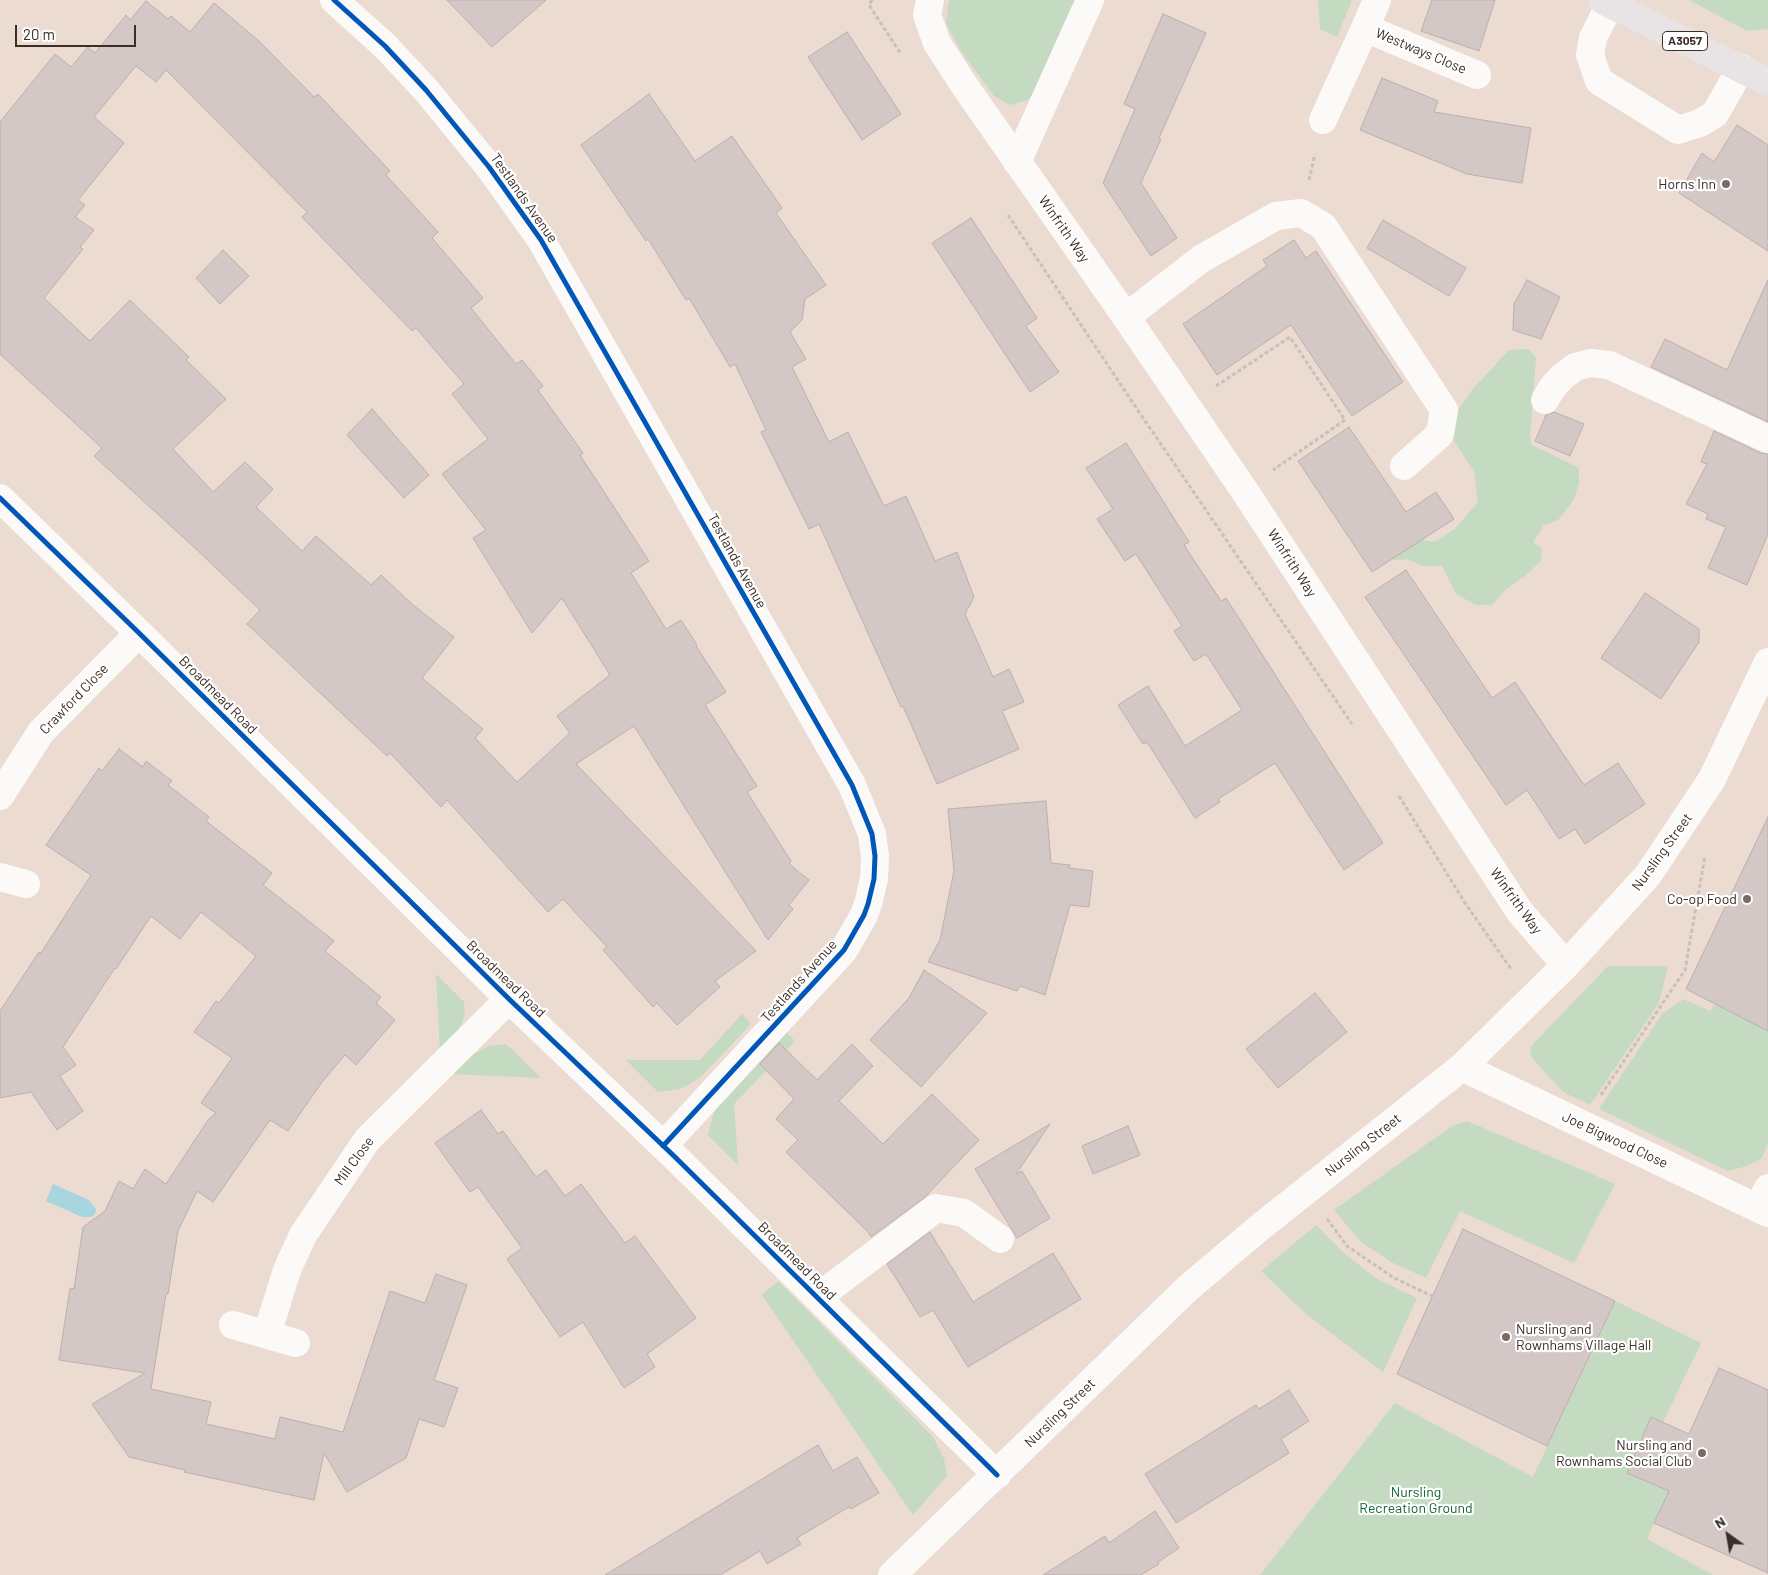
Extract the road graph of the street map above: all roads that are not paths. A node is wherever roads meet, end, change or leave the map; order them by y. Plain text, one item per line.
1 (334, 0) edge
2 (930, 0) edge
3 (1090, 0) edge
4 (1377, 0) edge
5 (1606, 2) edge
6 (1365, 28) junction
7 (1741, 68) junction
8 (1477, 75) dead end
9 (1768, 82) edge
10 (1323, 120) road end
11 (1017, 162) junction
12 (1126, 316) junction
13 (1545, 400) dead end
14 (1768, 438) edge
15 (1404, 466) dead end
16 (0, 498) edge
17 (139, 633) junction
18 (1768, 662) edge
19 (0, 796) edge
20 (0, 876) edge
21 (26, 884) dead end
22 (1566, 965) junction
23 (509, 999) junction
24 (1462, 1067) junction
25 (663, 1146) junction
26 (1765, 1203) edge
27 (1000, 1239) dead end
28 (818, 1297) junction
29 (233, 1325) dead end
30 (266, 1334) junction
31 (296, 1342) dead end
32 (997, 1475) junction
33 (892, 1575) edge

1 - 25 street, Testlands Avenue
2 - 11 street, Winfrith Way
3 - 11 street
4 - 6 street, Westways Close
5 - 7 main road, A3057
5 - 7 street
6 - 8 street, Westways Close
6 - 10 street, Westways Close
7 - 9 main road, A3057
11 - 12 street, Winfrith Way
12 - 15 street
12 - 22 street, Winfrith Way
13 - 14 street
16 - 17 street, Broadmead Road
17 - 19 street, Crawford Close
17 - 23 street, Broadmead Road
18 - 22 street, Nursling Street
20 - 21 street
22 - 24 street, Nursling Street
23 - 25 street, Broadmead Road
23 - 30 street, Mill Close
24 - 26 street, Joe Bigwood Close
24 - 32 street, Nursling Street
25 - 28 street, Broadmead Road
27 - 28 street
28 - 32 street, Broadmead Road
29 - 30 street
30 - 31 street
32 - 33 street, Nursling Street

